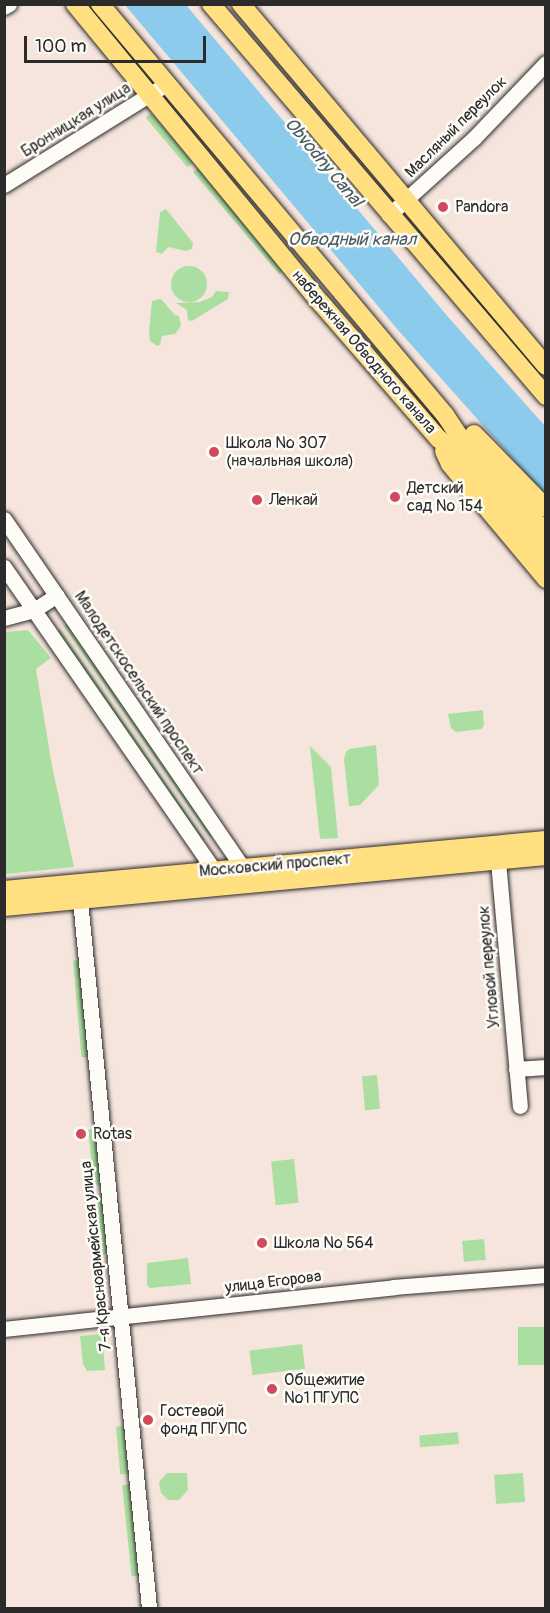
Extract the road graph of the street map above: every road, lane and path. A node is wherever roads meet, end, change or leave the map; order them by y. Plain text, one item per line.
1 (9, 4) edge
2 (75, 4) edge
3 (100, 4) edge
4 (212, 4) edge
5 (241, 4) edge
6 (4, 8) edge
7 (546, 63) edge
8 (166, 84) junction
9 (149, 95) junction
10 (4, 185) edge
11 (406, 200) junction
12 (389, 215) junction
13 (546, 366) edge
14 (546, 396) edge
15 (446, 415) junction
16 (439, 439) junction
17 (546, 508) edge
18 (4, 519) edge
19 (546, 533) edge
20 (546, 554) edge
21 (4, 567) edge
22 (546, 579) edge
23 (57, 595) junction
24 (34, 610) junction
25 (4, 618) edge
26 (546, 840) edge
27 (546, 856) edge
28 (498, 861) junction
29 (243, 868) junction
30 (214, 871) junction
31 (225, 886) junction
32 (4, 891) edge
33 (80, 900) junction
34 (4, 907) edge
35 (546, 1067) edge
36 (516, 1069) junction
37 (520, 1106) dead end
38 (546, 1275) edge
39 (121, 1317) junction
40 (4, 1329) edge
41 (149, 1608) edge

1 - 6 street
2 - 9 main road, набережная Обводного канала
3 - 8 main road, набережная Обводного канала
4 - 12 main road
5 - 11 main road
7 - 11 street, Масляный переулок
8 - 9 street, Бронницкая улица
8 - 15 main road, набережная Обводного канала
9 - 10 street, Бронницкая улица
9 - 16 main road, набережная Обводного канала
11 - 12 street, Масляный переулок
11 - 13 main road
12 - 14 main road
15 - 17 main road
15 - 19 main road, набережная Обводного канала
16 - 20 main road, набережная Обводного канала
16 - 22 main road
18 - 23 street, Малодетскосельский проспект
21 - 24 street
23 - 24 street
23 - 29 street, Малодетскосельский проспект
24 - 25 street
24 - 30 street
26 - 29 main road, Московский проспект
27 - 28 main road, Московский проспект
28 - 31 main road, Московский проспект
28 - 36 street, Угловой переулок
29 - 30 main road, Московский проспект
30 - 31 street
30 - 32 main road, Московский проспект
31 - 33 main road, Московский проспект
33 - 34 main road, Московский проспект
33 - 39 street, 7-я Красноармейская улица
35 - 36 street
36 - 37 street, Угловой переулок
38 - 39 street, улица Егорова
39 - 40 street, улица Егорова
39 - 41 street, 7-я Красноармейская улица

